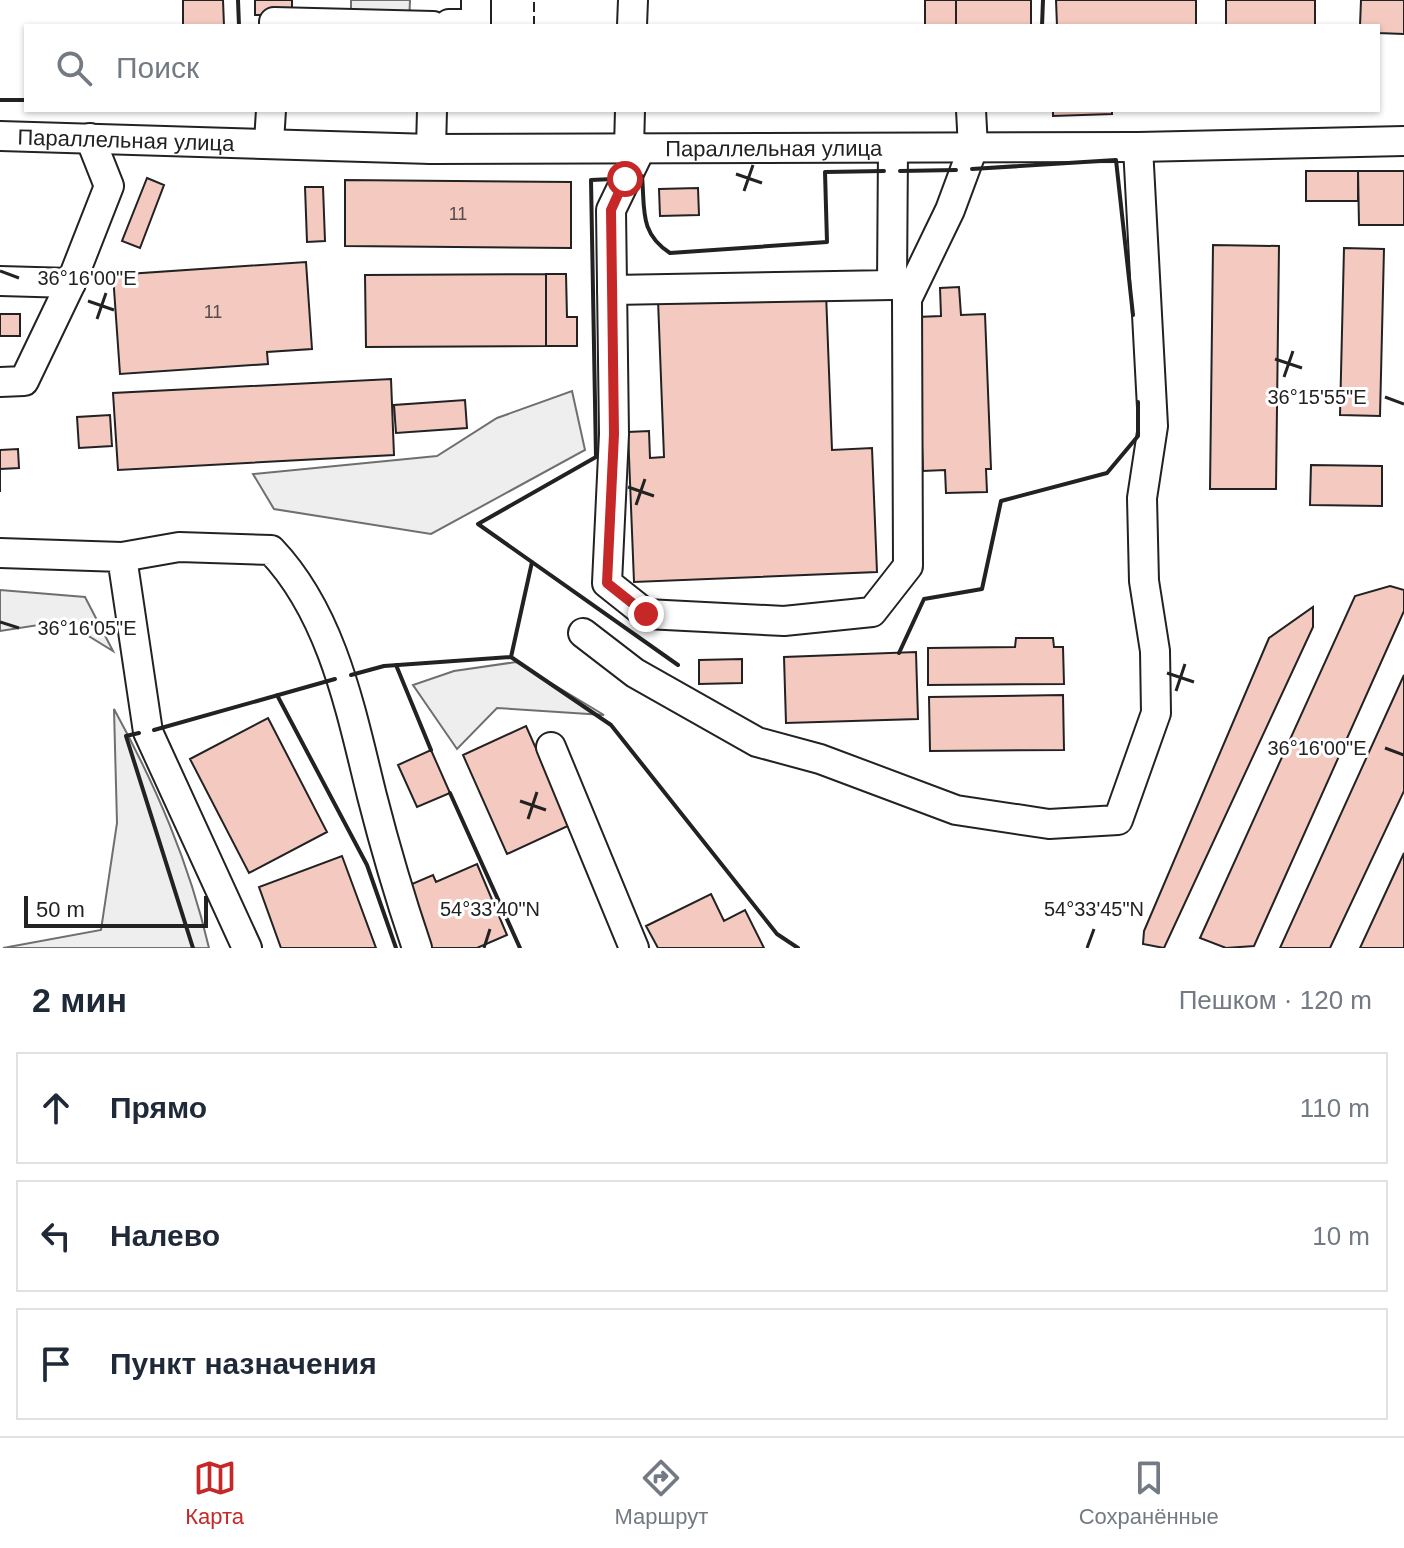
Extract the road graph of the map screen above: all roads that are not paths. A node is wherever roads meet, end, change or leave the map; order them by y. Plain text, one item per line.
1 (476, 0) edge
2 (633, 0) edge
3 (387, 12) edge
4 (441, 18) edge
5 (274, 24) edge
6 (632, 24) edge
7 (271, 112) edge
8 (432, 112) edge
9 (630, 112) edge
10 (971, 112) edge
11 (0, 136) edge
12 (90, 138) junction
13 (1404, 141) edge
14 (269, 142) junction
15 (1138, 147) junction
16 (635, 148) junction
17 (893, 148) junction
18 (973, 148) junction
19 (431, 149) junction
20 (0, 281) edge
21 (71, 283) junction
22 (612, 290) junction
23 (0, 382) edge
24 (0, 553) edge
25 (122, 557) junction
26 (583, 633) dead end
27 (551, 747) dead end
28 (247, 948) edge
29 (417, 948) edge
30 (634, 948) edge

1 - 4 street
2 - 6 street
3 - 4 street
3 - 5 street
7 - 14 street
8 - 19 street
9 - 16 street
10 - 18 street
11 - 12 street, Параллельная улица
12 - 14 street, Параллельная улица
12 - 21 street
13 - 15 street, Параллельная улица
14 - 19 street, Параллельная улица
15 - 18 street, Параллельная улица
15 - 26 street
16 - 17 street, Параллельная улица
16 - 19 street, Параллельная улица
16 - 22 street
17 - 18 street, Параллельная улица
17 - 22 street
18 - 22 street
20 - 21 street
21 - 23 street
24 - 25 street
25 - 28 street
25 - 29 street
27 - 30 street

